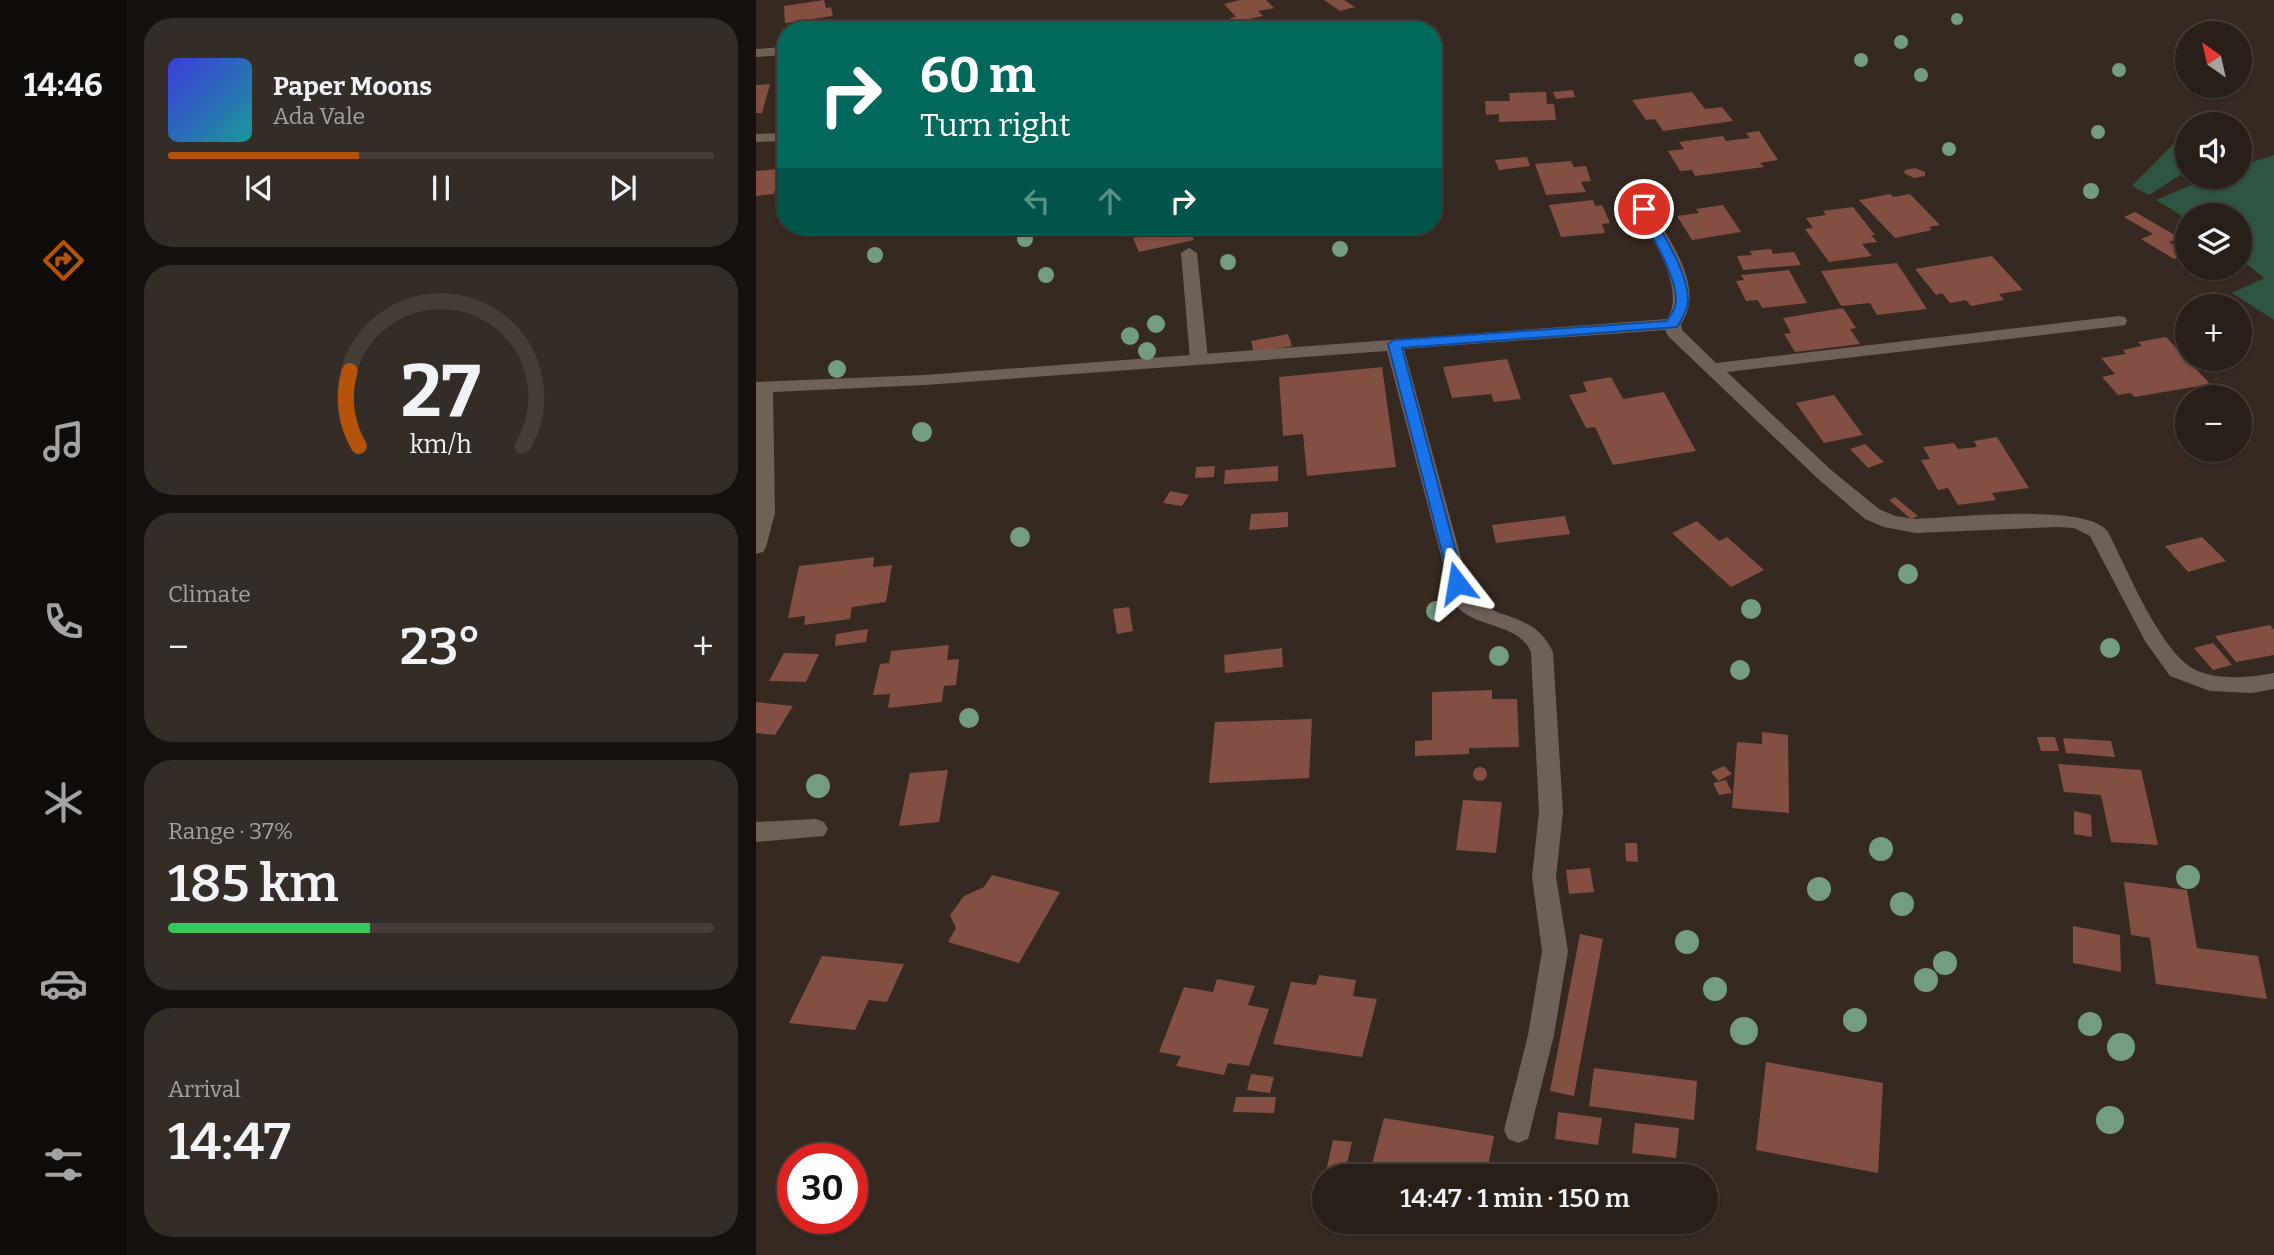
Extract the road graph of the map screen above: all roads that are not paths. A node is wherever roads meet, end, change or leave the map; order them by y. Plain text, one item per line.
1 (777, 52) edge
2 (756, 53) edge
3 (777, 137) edge
4 (756, 138) edge
5 (1644, 209) dead end
6 (1189, 253) dead end
7 (2119, 321) dead end
8 (1672, 324) junction
9 (1394, 344) junction
10 (1199, 359) junction
11 (1715, 368) junction
12 (760, 387) edge
13 (756, 547) edge
14 (2274, 681) edge
15 (816, 829) dead end
16 (756, 832) edge
17 (1518, 1130) dead end

1 - 2 street
3 - 4 street
5 - 8 street
6 - 10 street
7 - 11 street
8 - 9 street
8 - 11 street
9 - 10 street
9 - 17 street
10 - 12 street
11 - 14 street
12 - 13 street
15 - 16 street

